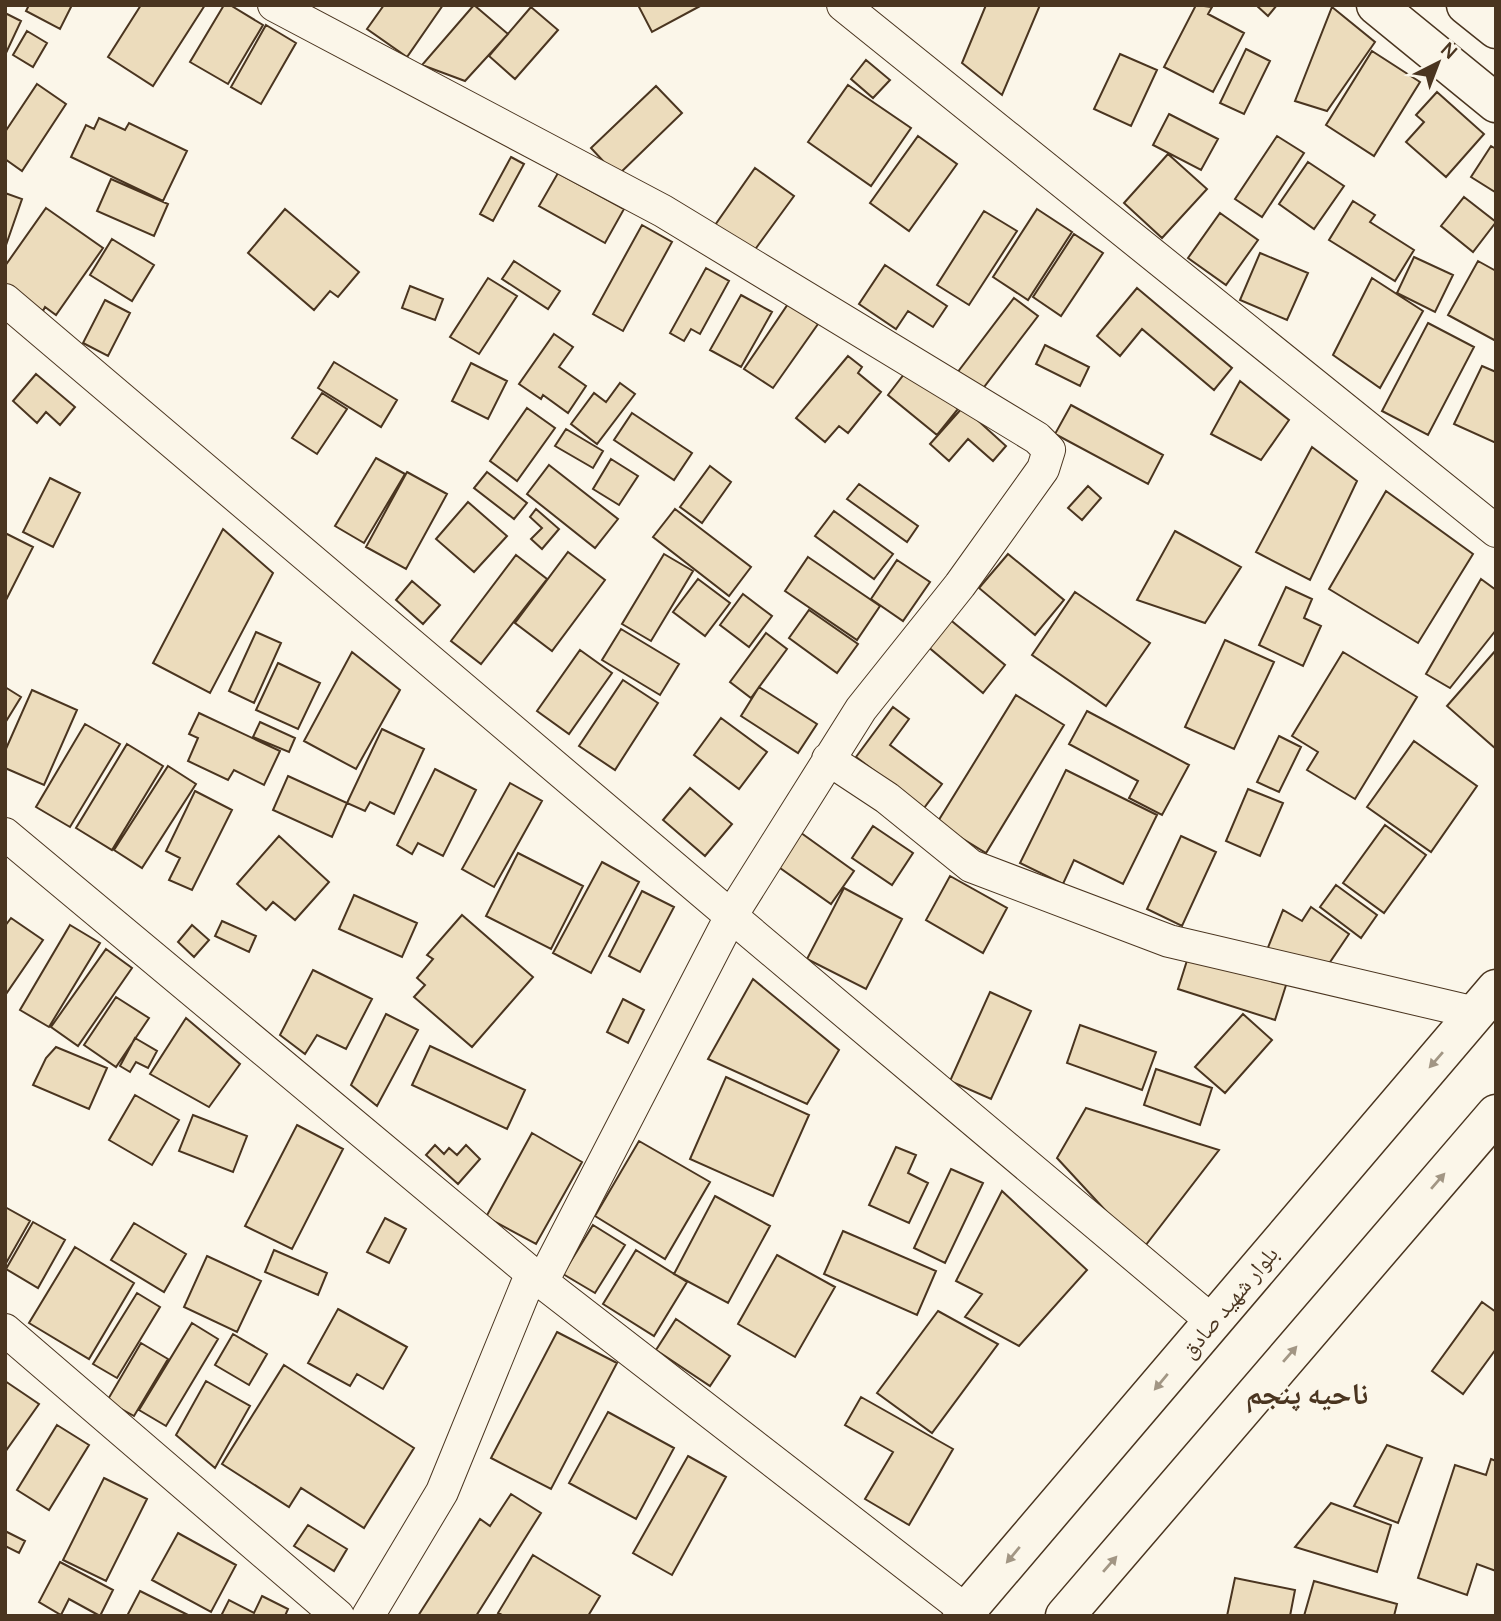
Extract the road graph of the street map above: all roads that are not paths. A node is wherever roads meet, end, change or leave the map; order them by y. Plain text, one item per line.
1 (274, 5) edge
2 (843, 5) edge
3 (1376, 5) edge
4 (1466, 5) edge
5 (1496, 29) edge
6 (1496, 103) edge
7 (5, 300) edge
8 (1496, 531) edge
9 (828, 759) junction
10 (5, 834) edge
11 (730, 916) junction
12 (1486, 1001) edge
13 (1496, 1114) edge
14 (537, 1277) junction
15 (1212, 1321) junction
16 (5, 1330) edge
17 (967, 1614) edge
18 (338, 1616) edge
19 (368, 1616) edge
20 (1065, 1616) edge

1 - 9 street
2 - 8 street
3 - 6 main road
4 - 5 main road
7 - 11 street
9 - 11 street
9 - 12 street
10 - 14 street
11 - 14 street
11 - 15 street
12 -> 15 main road, بلوار شهید صادق
20 -> 13 main road
14 - 17 street
14 - 19 street
15 -> 17 main road, بلوار شهید صادق
16 - 18 street

